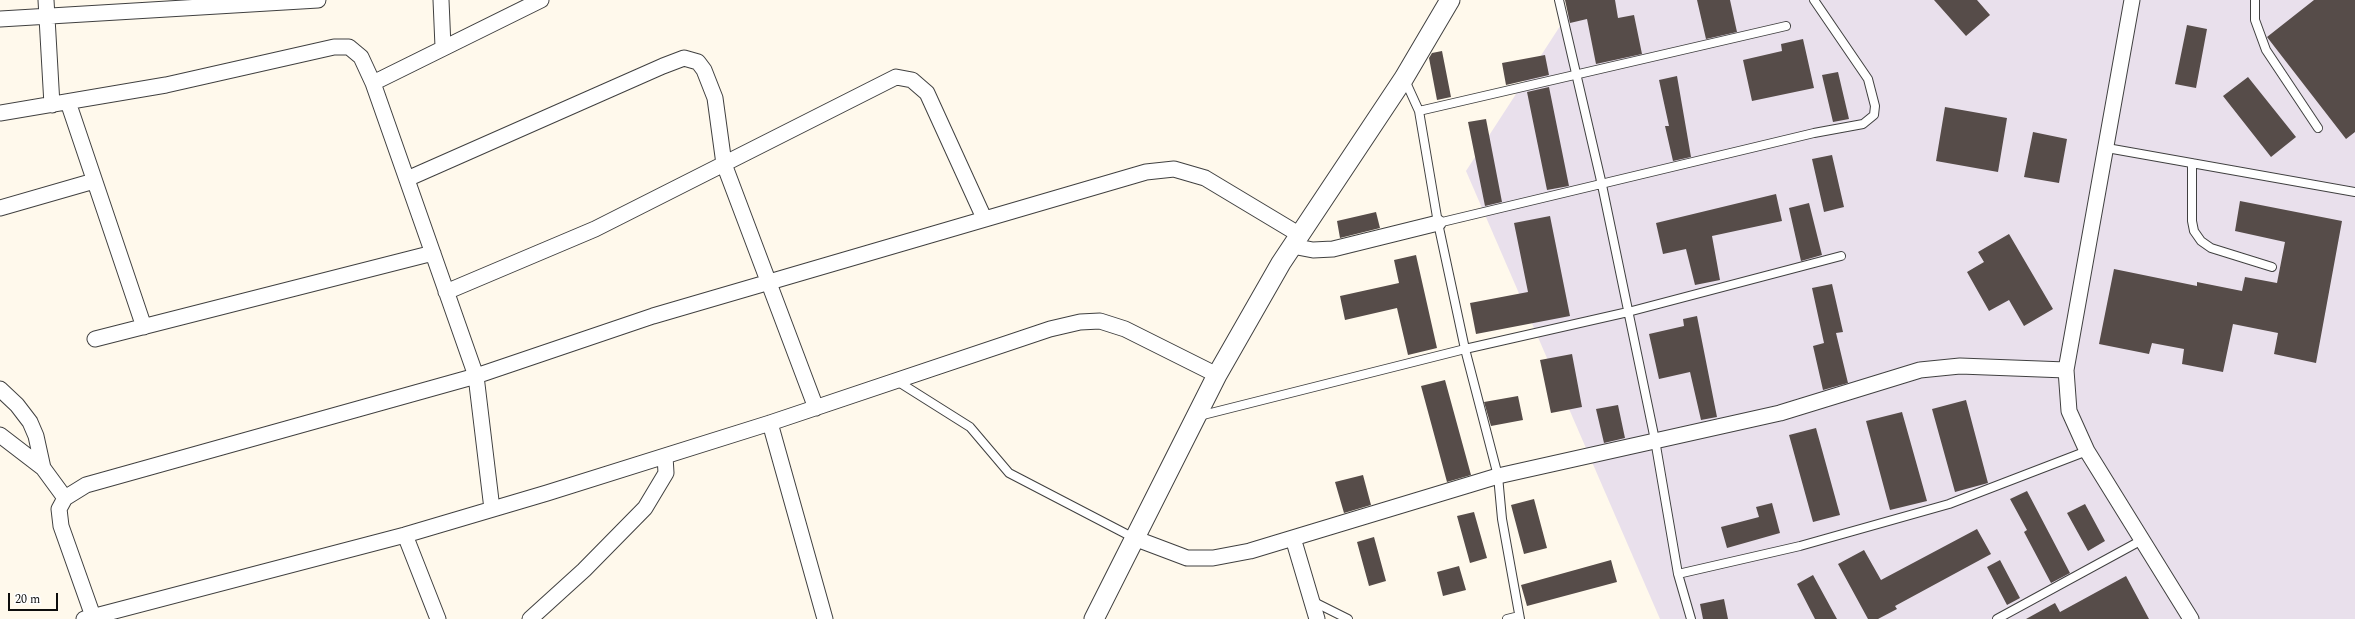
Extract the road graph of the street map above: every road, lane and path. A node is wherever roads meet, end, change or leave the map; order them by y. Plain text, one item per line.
1 (46, 0) edge
2 (318, 0) edge
3 (441, 0) edge
4 (541, 0) edge
5 (1450, 0) edge
6 (1560, 0) edge
7 (1814, 0) edge
8 (2132, 0) edge
9 (2255, 0) edge
10 (48, 16) junction
11 (0, 19) edge
12 (1786, 26) dead end
13 (443, 47) junction
14 (1577, 76) junction
15 (1404, 78) junction
16 (373, 83) junction
17 (68, 102) junction
18 (52, 105) junction
19 (1419, 111) junction
20 (0, 113) edge
21 (2318, 128) dead end
22 (2106, 148) junction
23 (2192, 163) junction
24 (724, 164) junction
25 (407, 179) junction
26 (94, 181) junction
27 (1602, 185) junction
28 (2355, 192) edge
29 (0, 208) edge
30 (984, 218) junction
31 (1438, 223) junction
32 (1296, 240) junction
33 (433, 253) junction
34 (1841, 256) dead end
35 (2272, 267) dead end
36 (767, 282) junction
37 (446, 292) junction
38 (1628, 312) junction
39 (144, 327) junction
40 (95, 339) dead end
41 (1465, 349) junction
42 (2066, 370) junction
43 (1217, 375) junction
44 (476, 376) junction
45 (897, 381) junction
46 (0, 389) edge
47 (816, 408) junction
48 (1196, 417) junction
49 (770, 423) junction
50 (0, 435) edge
51 (1655, 440) junction
52 (2087, 451) junction
53 (665, 456) junction
54 (43, 468) junction
55 (1498, 476) junction
56 (65, 498) junction
57 (492, 509) junction
58 (405, 535) junction
59 (1134, 538) junction
60 (1293, 538) junction
61 (2142, 540) junction
62 (1678, 574) junction
63 (1312, 601) junction
64 (90, 618) edge
65 (1520, 618) edge
66 (438, 619) edge
67 (530, 619) edge
68 (825, 619) edge
69 (1094, 619) edge
70 (1317, 619) edge
71 (1348, 619) edge
72 (1507, 619) edge
73 (1691, 619) edge
74 (1997, 619) edge
75 (2191, 619) edge

1 - 10 street
2 - 10 street
3 - 13 street
4 - 13 street
5 - 15 street
6 - 14 lane
7 - 27 lane
8 - 22 street
9 - 21 lane
10 - 11 street
10 - 18 street
12 - 14 lane
13 - 16 street
14 - 19 lane
14 - 27 lane
15 - 19 lane
15 - 32 street
16 - 17 street
16 - 25 street
17 - 18 street
17 - 26 street
18 - 20 street
19 - 31 lane
22 - 23 lane
22 - 42 street
23 - 28 lane
23 - 35 lane
24 - 25 street
24 - 30 street
24 - 36 street
24 - 37 street
25 - 33 street
26 - 29 street
26 - 39 street
27 - 31 lane
27 - 38 lane
30 - 32 street
30 - 36 street
31 - 32 street
31 - 41 lane
32 - 43 street
33 - 37 street
33 - 39 street
34 - 38 lane
36 - 44 street
36 - 47 street
37 - 44 street
38 - 41 lane
38 - 51 lane
39 - 40 street
41 - 48 lane
41 - 55 lane
42 - 51 street
42 - 52 street
43 - 45 street
43 - 48 street
44 - 56 street
44 - 57 street
45 - 47 street
45 - 59 lane
46 - 54 street
47 - 49 street
48 - 59 street
49 - 53 street
49 - 68 street
50 - 54 street
51 - 55 street
51 - 62 lane
52 - 61 street
52 - 62 lane
53 - 57 street
53 - 67 street
54 - 56 street
55 - 60 street
55 - 65 lane
56 - 64 street
57 - 58 street
58 - 64 street
58 - 66 street
59 - 60 street
59 - 69 street
60 - 63 street
61 - 74 lane
61 - 75 street
62 - 73 lane
63 - 70 street
63 - 71 lane
65 - 72 lane

